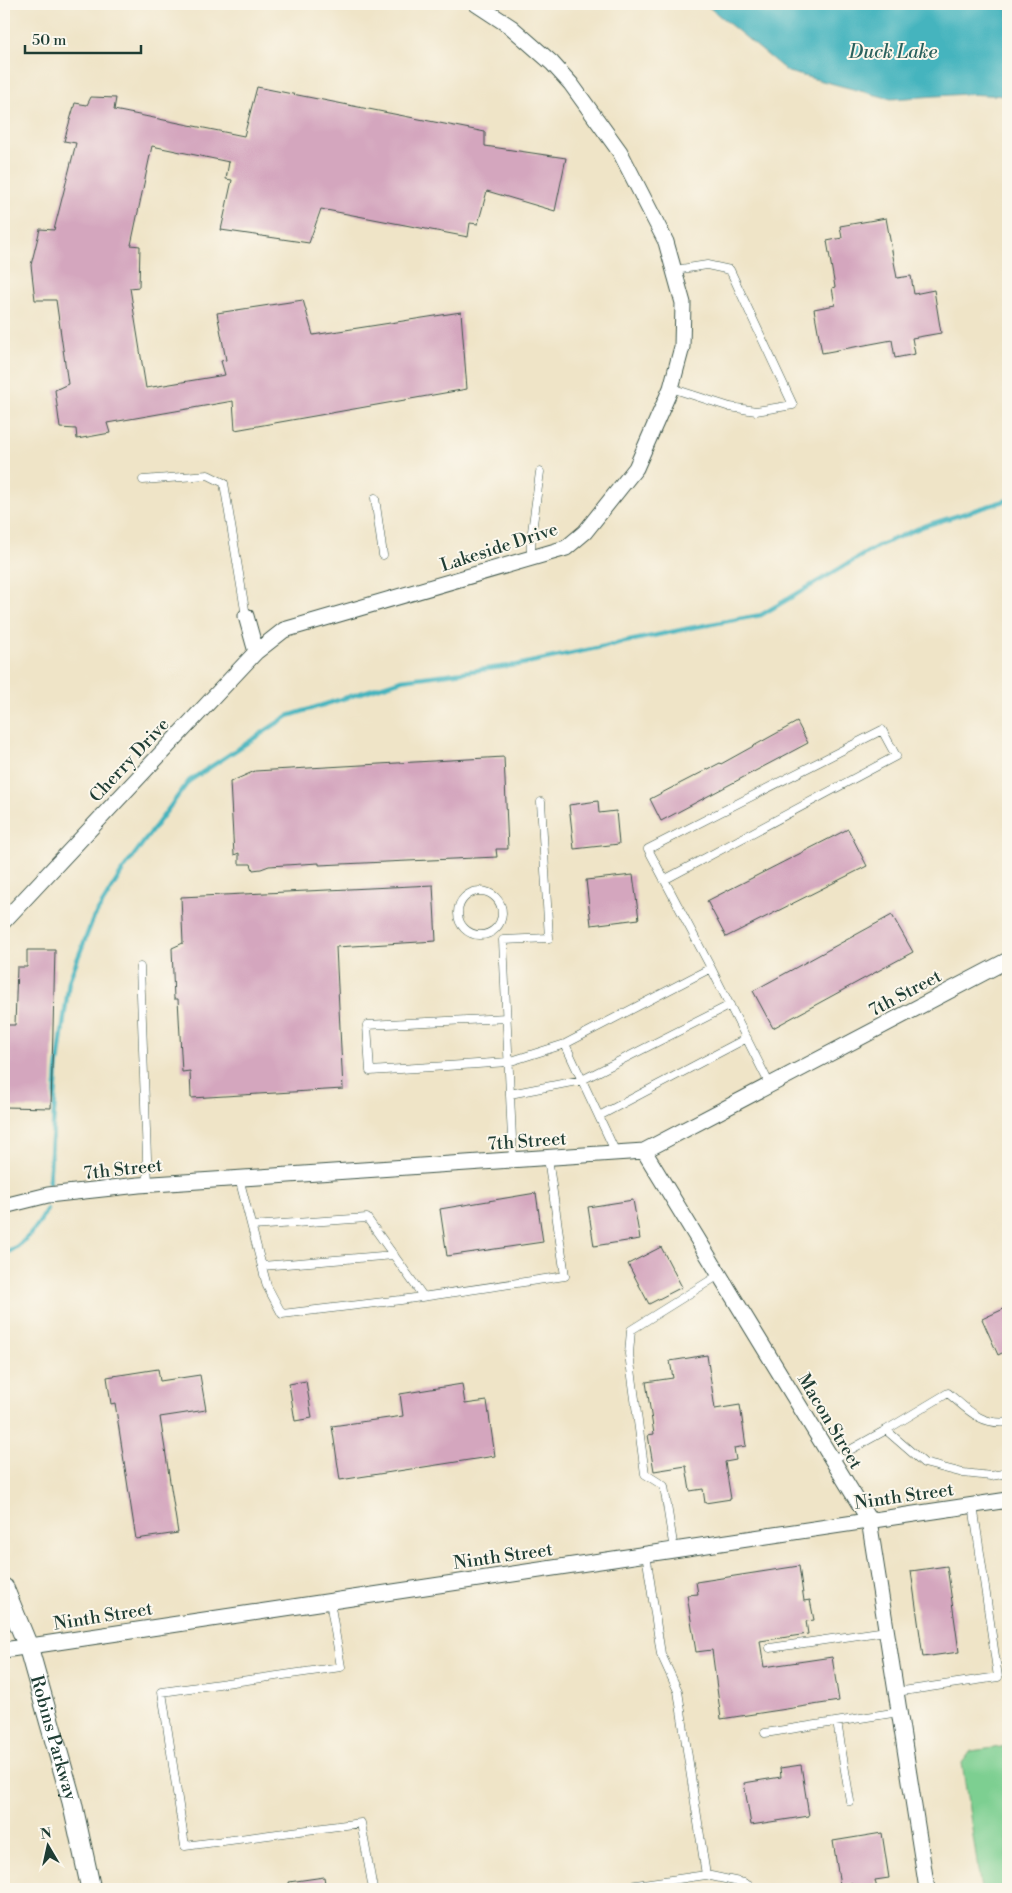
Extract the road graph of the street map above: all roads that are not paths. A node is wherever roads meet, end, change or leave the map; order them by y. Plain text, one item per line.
1 (476, 4) edge
2 (675, 270) junction
3 (671, 388) junction
4 (540, 472) dead end
5 (143, 480) dead end
6 (375, 498) dead end
7 (383, 554) dead end
8 (531, 559) junction
9 (246, 616) joint
10 (256, 652) junction
11 (541, 802) dead end
12 (664, 880) junction
13 (4, 922) edge
14 (494, 930) junction
15 (503, 940) junction
16 (1008, 960) edge
17 (140, 967) dead end
18 (711, 968) junction
19 (730, 1005) junction
20 (506, 1018) junction
21 (746, 1038) junction
22 (565, 1044) junction
23 (508, 1062) junction
24 (582, 1080) junction
25 (770, 1085) junction
26 (510, 1094) junction
27 (598, 1116) junction
28 (644, 1151) junction
29 (616, 1153) junction
30 (548, 1158) junction
31 (513, 1161) junction
32 (239, 1178) junction
33 (148, 1185) junction
34 (4, 1206) edge
35 (252, 1226) junction
36 (394, 1255) junction
37 (262, 1266) junction
38 (719, 1275) junction
39 (423, 1296) junction
40 (1008, 1422) edge
41 (886, 1430) junction
42 (832, 1460) junction
43 (1008, 1473) edge
44 (1008, 1500) edge
45 (973, 1505) junction
46 (869, 1520) junction
47 (674, 1550) junction
48 (646, 1554) junction
49 (4, 1588) edge
50 (330, 1601) junction
51 (886, 1631) junction
52 (28, 1646) junction
53 (770, 1648) dead end
54 (4, 1650) edge
55 (896, 1692) junction
56 (899, 1712) junction
57 (837, 1722) junction
58 (765, 1734) dead end
59 (850, 1801) dead end
60 (706, 1874) junction
61 (91, 1889) edge
62 (373, 1889) edge
63 (608, 1889) edge
64 (755, 1889) edge
65 (927, 1889) edge

1 - 2 street, Lakeside Drive
2 - 3 street, Lakeside Drive
2 - 3 lane
3 - 8 street, Lakeside Drive
4 - 8 lane
5 - 9 lane
6 - 7 lane
8 - 10 street, Lakeside Drive
9 - 10 street
10 - 13 street, Cherry Drive
11 - 15 lane
12 - 12 lane
12 - 18 lane
14 - 14 lane
14 - 15 lane
15 - 20 lane
16 - 25 street, 7th Street
17 - 33 lane
18 - 19 lane
18 - 22 lane
19 - 21 lane
19 - 24 lane
20 - 23 lane
20 - 23 lane
21 - 25 lane
21 - 27 lane
22 - 23 lane
22 - 24 lane
23 - 26 lane
24 - 26 lane
24 - 27 lane
25 - 28 street, 7th Street
26 - 31 lane
27 - 29 lane
28 - 29 street, 7th Street
28 - 38 street, Macon Street
29 - 30 street, 7th Street
30 - 31 street, 7th Street
30 - 39 lane
31 - 32 street, 7th Street
32 - 33 street, 7th Street
32 - 35 lane
33 - 34 street, 7th Street
35 - 36 lane
35 - 37 lane
36 - 37 lane
36 - 39 lane
37 - 39 lane
38 - 42 street, Macon Street
38 - 47 lane
40 - 41 lane
41 - 42 lane
41 - 43 lane
42 - 46 street, Macon Street
44 - 45 street, Ninth Street
45 - 46 street, Ninth Street
45 - 55 lane
46 - 47 street, Ninth Street
46 - 51 street, Macon Street
47 - 48 street, Ninth Street
48 - 50 street, Ninth Street
48 - 60 lane
49 - 52 street, Robins Parkway
50 - 52 street, Ninth Street
50 - 62 lane
51 - 53 lane
51 - 55 street, Macon Street
52 - 54 street, Ninth Street
52 - 61 street, Robins Parkway
55 - 56 street, Macon Street
56 - 57 lane
56 - 65 street, Macon Street
57 - 58 lane
57 - 59 lane
60 - 63 lane
60 - 64 lane

